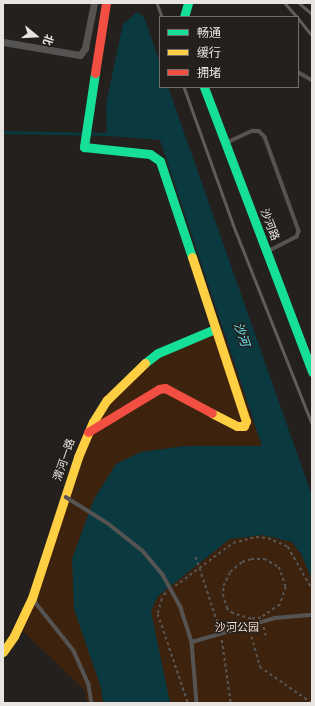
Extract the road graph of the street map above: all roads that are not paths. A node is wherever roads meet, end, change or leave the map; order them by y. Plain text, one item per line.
1 (94, 3) edge
2 (106, 3) edge
3 (188, 3) edge
4 (184, 16) edge
5 (3, 42) edge
6 (299, 73) edge
7 (312, 80) edge
8 (204, 88) edge
9 (225, 143) junction
10 (267, 252) junction
11 (215, 329) junction
12 (312, 372) edge
13 (88, 432) junction
14 (66, 497) junction
15 (32, 598) junction
16 (312, 615) edge
17 (192, 642) junction
18 (3, 652) edge
19 (92, 703) edge
20 (198, 703) edge

1 - 5 street
2 - 11 street
3 - 4 street
6 - 7 lane
8 - 9 street, 沙河路
9 - 10 street, 沙河路
9 - 10 lane
10 - 12 street, 沙河路
11 - 13 street, 渭河一路
11 - 13 street
13 - 14 street, 渭河一路
14 - 15 street, 渭河一路
14 - 17 lane, bridge
15 - 18 street, 渭河一路
15 - 19 lane
16 - 17 lane
17 - 20 lane

